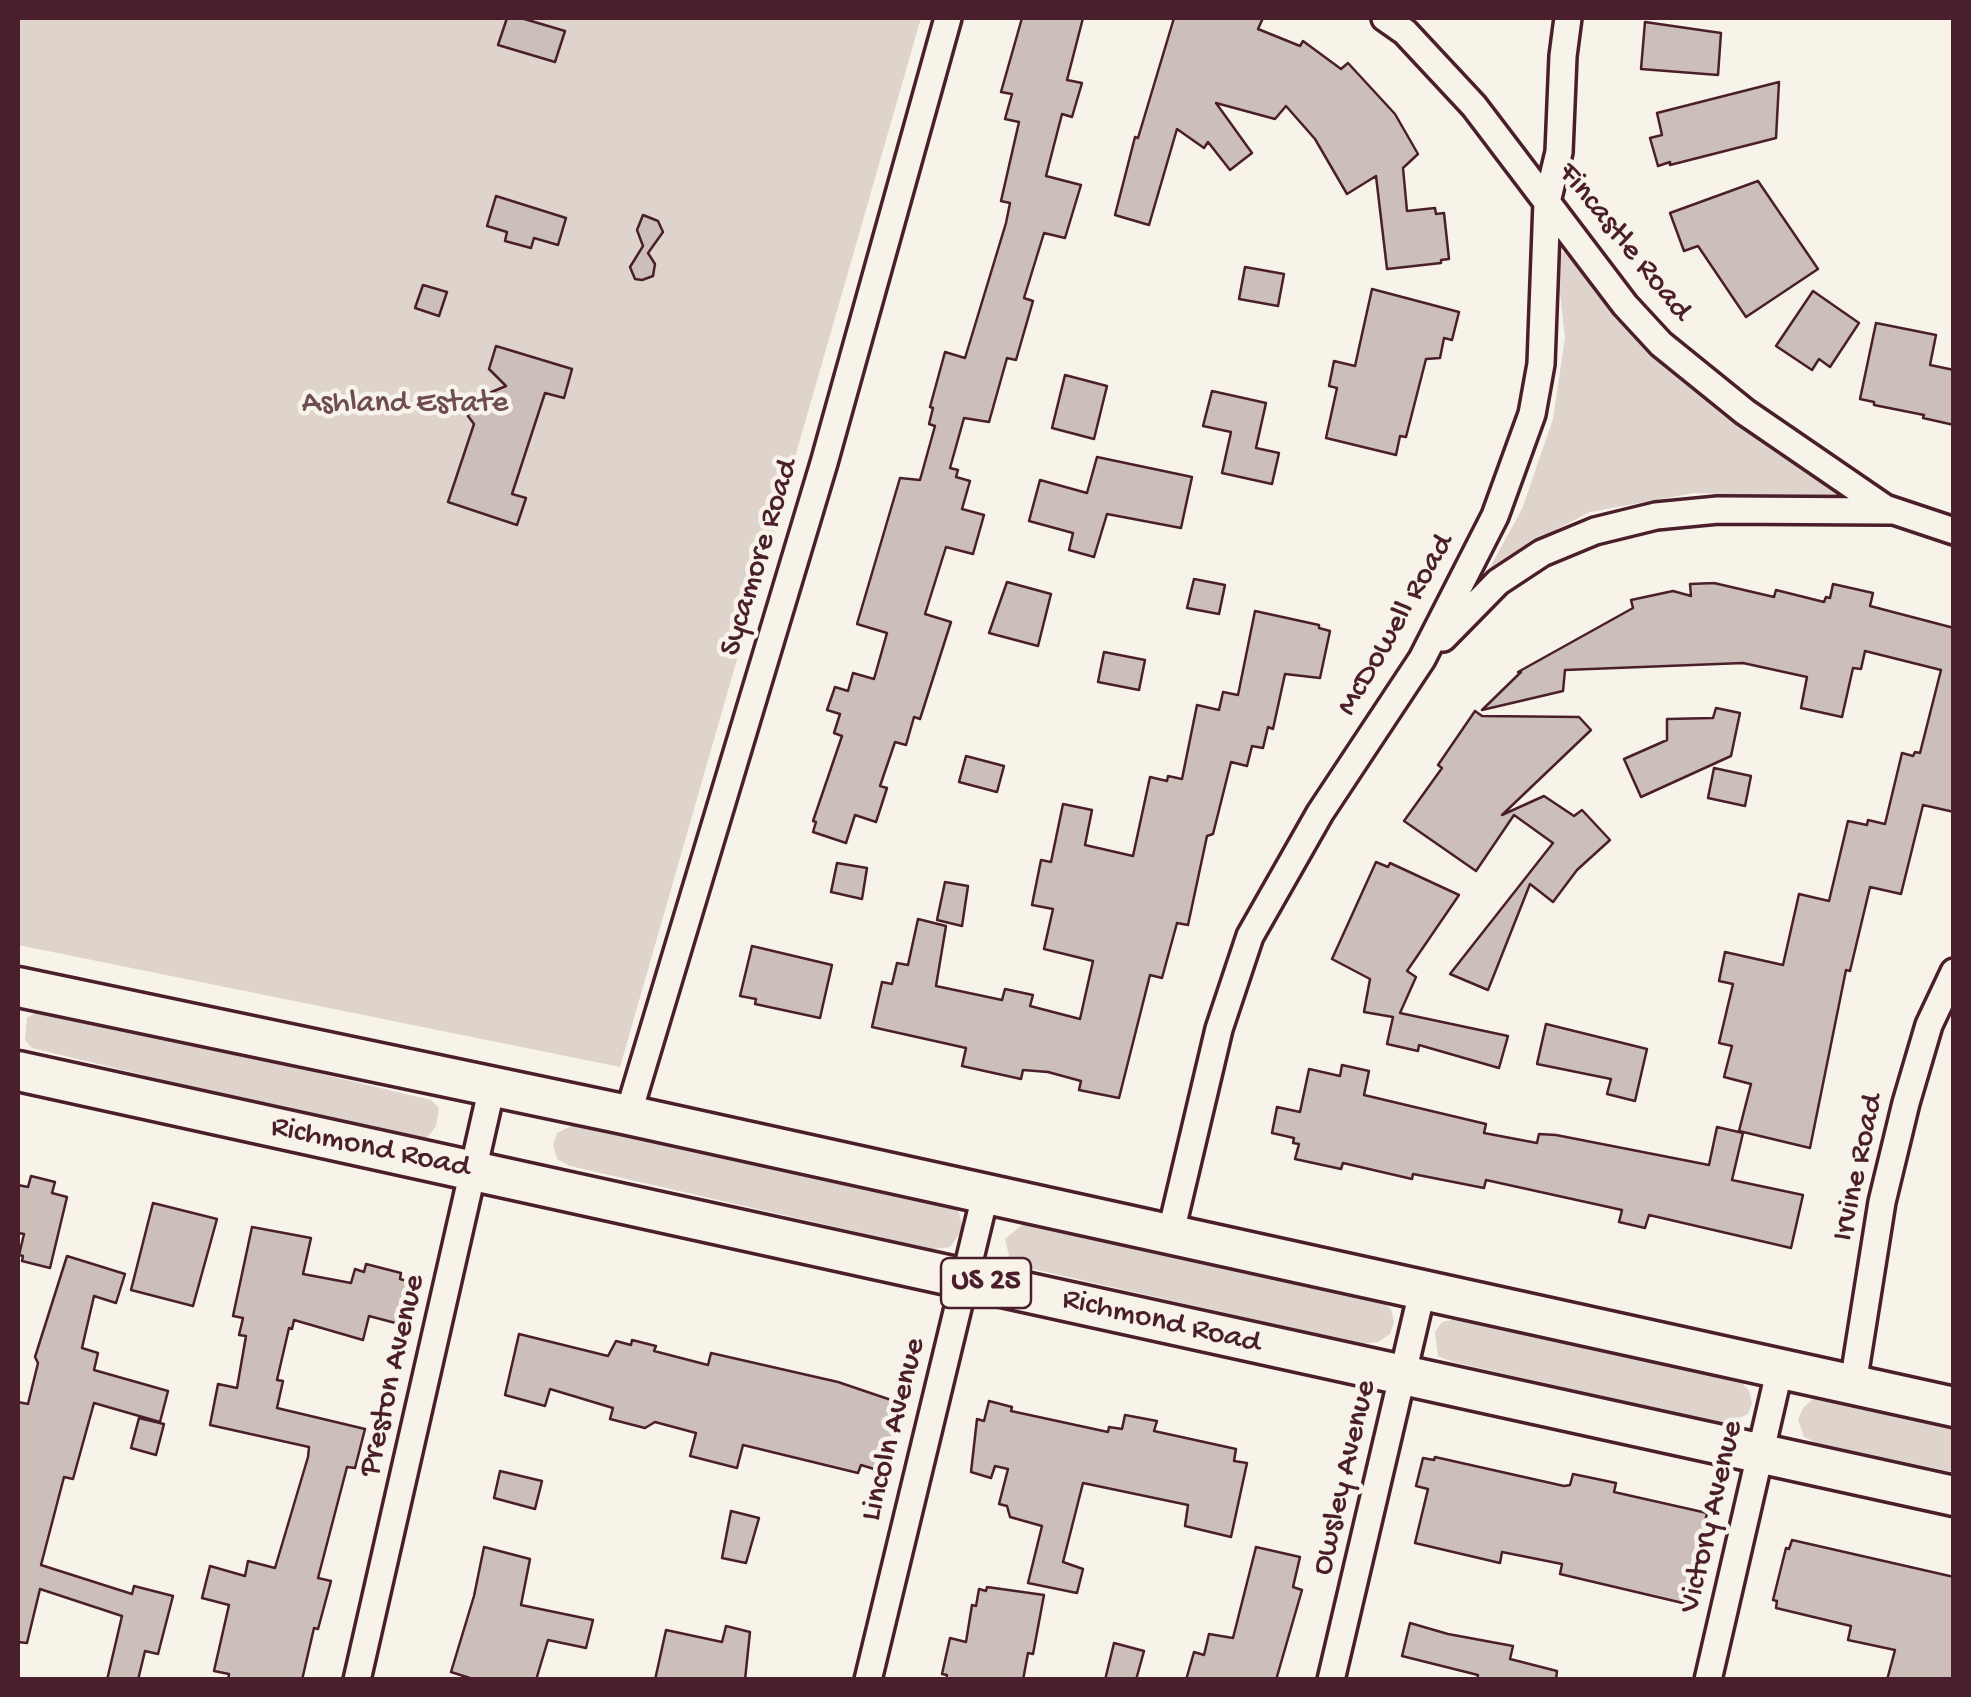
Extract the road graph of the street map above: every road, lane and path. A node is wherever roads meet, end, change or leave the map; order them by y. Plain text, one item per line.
1 (948, 18) edge
2 (1384, 18) edge
3 (1568, 18) edge
4 (1547, 202) junction
5 (1890, 511) junction
6 (1954, 531) edge
7 (1422, 659) junction
8 (1954, 972) edge
9 (18, 986) edge
10 (18, 1071) edge
11 (492, 1087) junction
12 (628, 1116) junction
13 (474, 1172) junction
14 (985, 1196) junction
15 (1170, 1236) junction
16 (965, 1278) junction
17 (1422, 1292) junction
18 (1780, 1368) junction
19 (1404, 1377) junction
20 (1853, 1384) junction
21 (1954, 1407) edge
22 (1761, 1455) junction
23 (1954, 1496) edge
24 (357, 1680) edge
25 (868, 1680) edge
26 (1332, 1680) edge
27 (1708, 1680) edge

1 - 12 street, Sycamore Road
2 - 4 street, Fincastle Road
3 - 4 street, McDowell Road
4 - 5 street, Fincastle Road
4 - 7 street, McDowell Road
5 - 6 street, Fincastle Road
5 - 7 street, Fincastle Road
7 - 15 street, McDowell Road
8 - 20 street, Irvine Road
9 - 11 main road
10 - 13 main road, Richmond Road / US 25
11 - 12 main road
11 - 13 street, Preston Avenue
12 - 14 main road
13 - 16 main road, Richmond Road / US 25
13 - 24 street, Preston Avenue
14 - 15 main road
14 - 16 street, Lincoln Avenue
15 - 17 main road
16 - 19 main road, Richmond Road / US 25
16 - 25 street, Lincoln Avenue
17 - 18 main road
17 - 19 street, Owsley Avenue
18 - 20 main road
18 - 22 street, Victory Avenue
19 - 22 main road, Richmond Road / US 25
19 - 26 street, Owsley Avenue
20 - 21 main road
22 - 23 main road, Richmond Road / US 25
22 - 27 street, Victory Avenue

